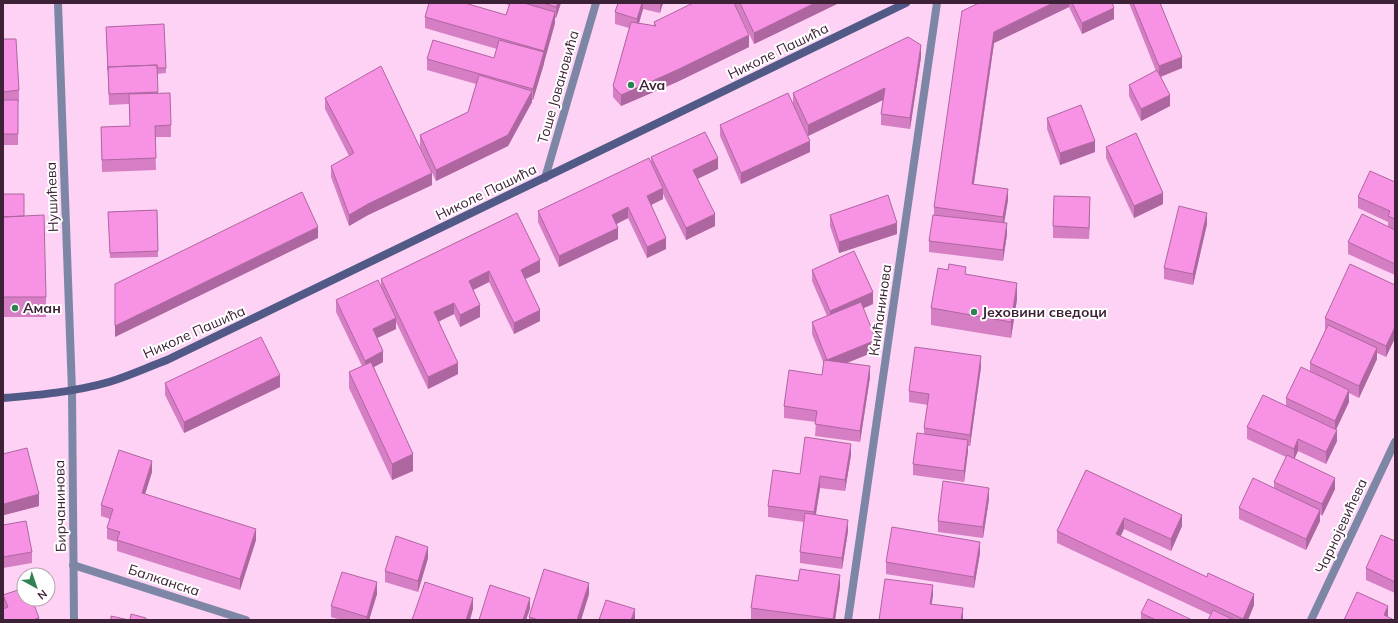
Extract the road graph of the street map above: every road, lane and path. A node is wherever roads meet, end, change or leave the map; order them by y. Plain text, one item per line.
1 (58, 3) edge
2 (596, 3) edge
3 (906, 3) edge
4 (937, 3) edge
5 (545, 178) junction
6 (72, 391) junction
7 (3, 398) edge
8 (1395, 442) edge
9 (73, 565) junction
10 (74, 620) edge
11 (246, 620) edge
12 (848, 620) edge
13 (1311, 620) edge

1 - 6 street, Нушићева
2 - 5 street, Тоше Јовановића
3 - 5 main road, Николе Пашића
4 - 12 street, Книћанинова
5 - 6 main road, Николе Пашића
6 - 7 main road, Николе Пашића
6 - 9 street, Бирчанинова
8 - 13 street, Чарнојевићева
9 - 10 street, Бирчанинова
9 - 11 street, Балканска

